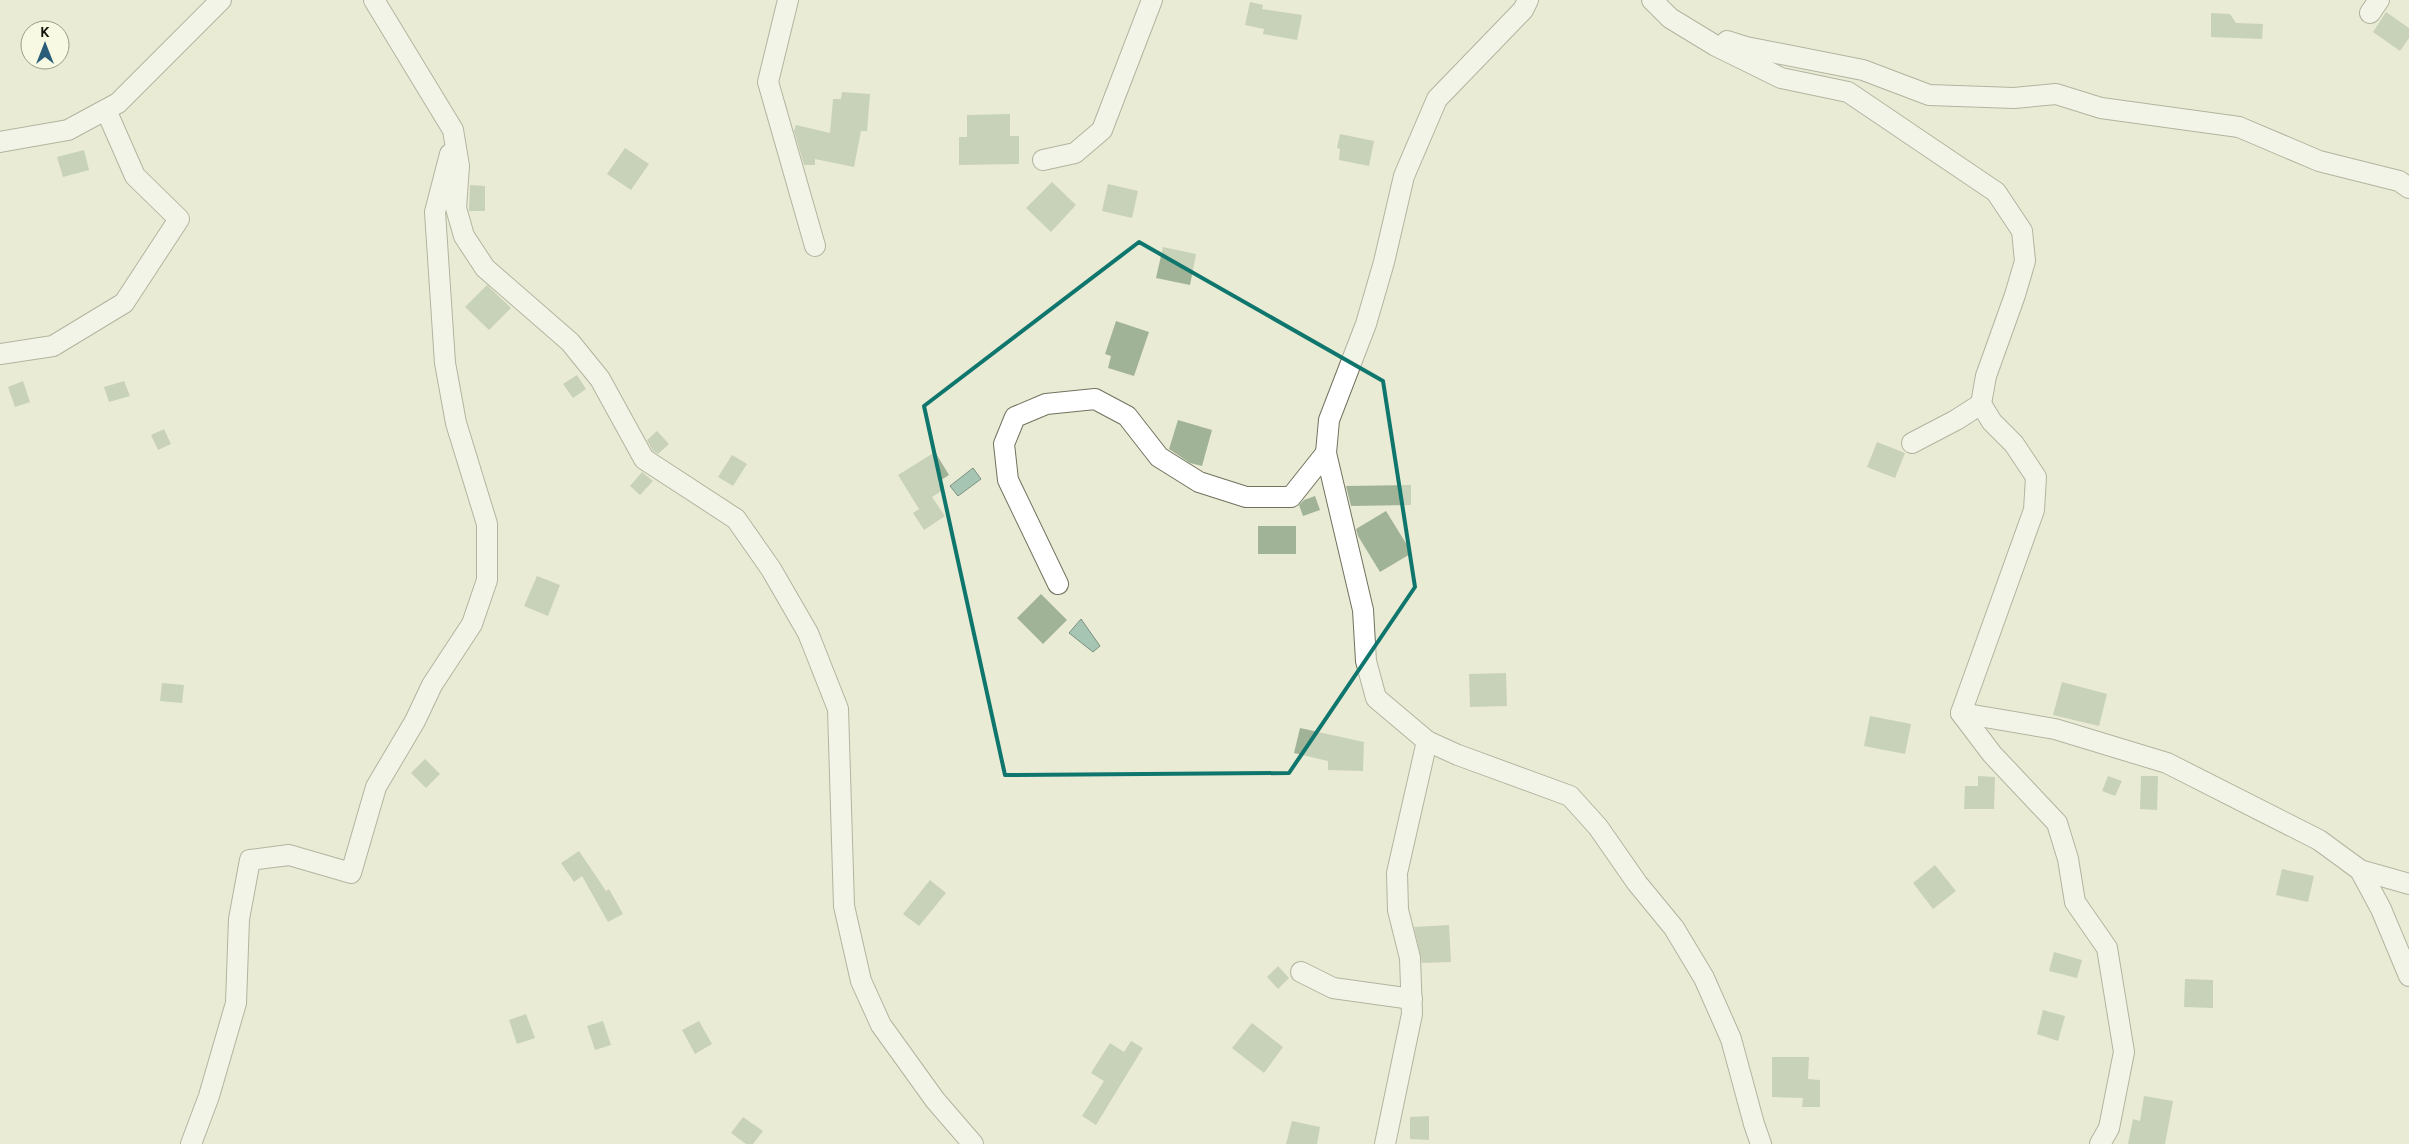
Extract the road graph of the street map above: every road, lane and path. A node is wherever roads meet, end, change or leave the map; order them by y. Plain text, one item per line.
1 (221, 0) edge
2 (374, 0) edge
3 (788, 0) edge
4 (1152, 0) edge
5 (1528, 0) edge
6 (1652, 0) edge
7 (1716, 46) junction
8 (106, 110) junction
9 (453, 130) junction
10 (0, 142) edge
11 (1043, 160) dead end
12 (2409, 188) edge
13 (815, 246) dead end
14 (0, 354) edge
15 (1981, 404) junction
16 (1912, 443) dead end
17 (1326, 453) junction
18 (1058, 584) dead end
19 (1961, 713) junction
20 (1427, 741) junction
21 (2360, 870) junction
22 (2409, 884) edge
23 (1300, 972) dead end
24 (2409, 976) edge
25 (1412, 998) junction
26 (191, 1144) edge
27 (973, 1144) edge
28 (1385, 1144) edge
29 (1761, 1144) edge
30 (2100, 1144) edge

1 - 8 street
2 - 9 street
3 - 13 street
4 - 11 street
5 - 17 street
6 - 7 street
7 - 12 street
7 - 15 street
8 - 10 street
8 - 14 street
9 - 26 street
9 - 27 street
15 - 16 street
15 - 19 street
17 - 18 street
17 - 20 street
19 - 21 street
19 - 30 street
20 - 25 street
20 - 29 street
21 - 22 street
21 - 24 street
23 - 25 street
25 - 28 street

